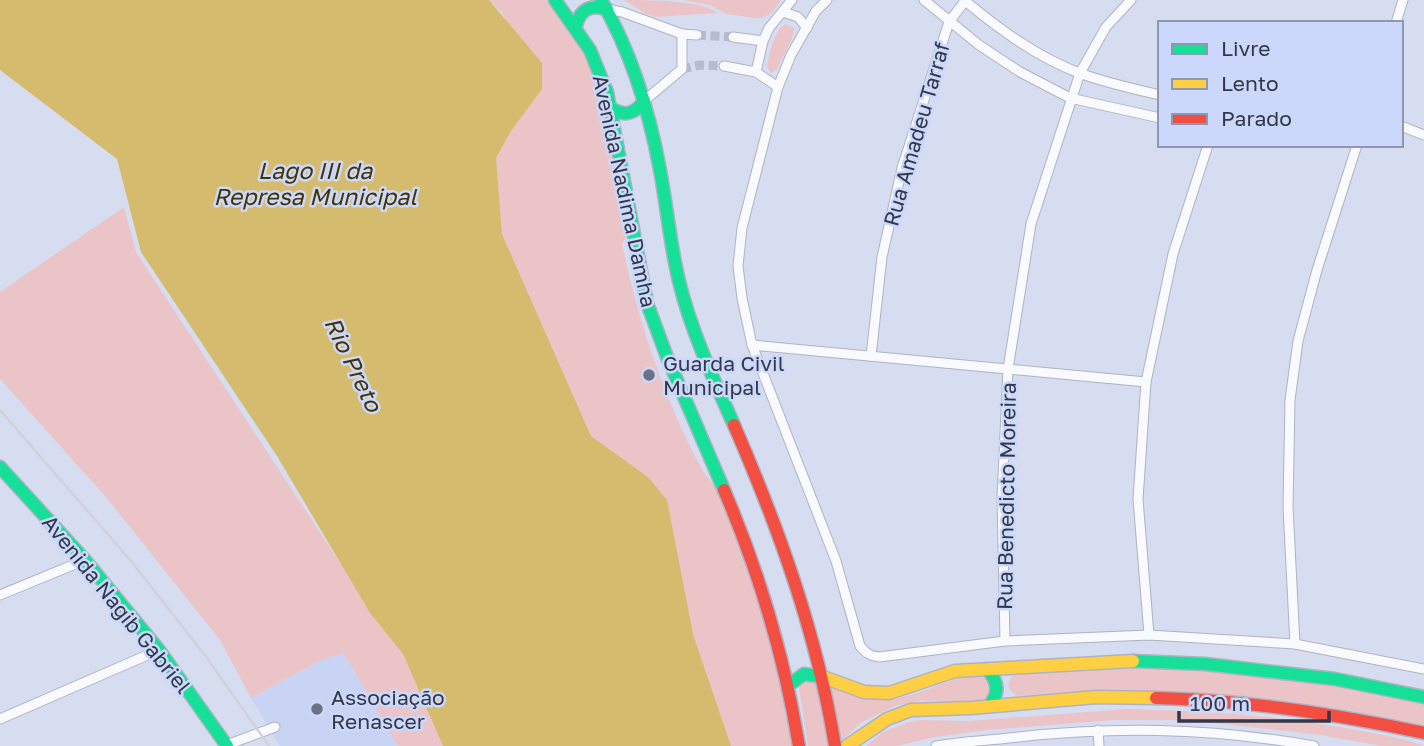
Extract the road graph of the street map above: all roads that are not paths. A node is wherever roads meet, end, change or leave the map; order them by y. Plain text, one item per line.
1 (555, 0) edge
2 (792, 0) edge
3 (827, 0) edge
4 (924, 0) edge
5 (964, 0) edge
6 (1131, 0) edge
7 (1403, 0) edge
8 (604, 5) edge
9 (783, 12) junction
10 (1397, 21) edge
11 (949, 22) junction
12 (576, 26) junction
13 (807, 28) junction
14 (682, 34) junction
15 (697, 35) tunnel mouth
16 (733, 37) tunnel mouth
17 (763, 41) junction
18 (724, 66) tunnel mouth
19 (756, 72) junction
20 (1080, 73) junction
21 (778, 87) junction
22 (1158, 94) edge
23 (1070, 98) junction
24 (644, 101) junction
25 (611, 108) junction
26 (1158, 118) edge
27 (1403, 127) edge
28 (1403, 135) edge
29 (1424, 136) edge
30 (1207, 147) edge
31 (1356, 147) edge
32 (752, 345) junction
33 (871, 356) junction
34 (1008, 369) junction
35 (1146, 382) junction
36 (2, 473) edge
37 (85, 560) junction
38 (0, 595) edge
39 (1149, 635) junction
40 (1005, 641) junction
41 (1295, 644) junction
42 (159, 650) junction
43 (1012, 667) junction
44 (987, 669) junction
45 (1424, 669) edge
46 (823, 677) junction
47 (789, 685) junction
48 (1424, 697) edge
49 (1015, 704) junction
50 (989, 706) junction
51 (0, 719) edge
52 (275, 727) dead end
53 (1098, 730) junction
54 (1214, 733) junction
55 (1424, 733) edge
56 (991, 743) edge
57 (226, 746) edge
58 (799, 746) edge
59 (835, 746) edge
60 (847, 746) edge
61 (936, 746) edge
62 (1099, 746) edge
63 (1214, 746) edge
64 (1314, 746) edge

1 - 12 main road, Avenida Nadima Damha
2 - 9 street
3 - 13 street
4 - 11 street
5 - 11 street, Rua Amadeu Tarraf
5 - 20 street
6 - 20 street, Rua Benedicto Moreira
7 - 10 street
8 - 12 main road
8 - 14 street
8 - 24 main road, Avenida Nadima Damha
9 - 13 street
9 - 17 street
11 - 23 street
11 - 33 street, Rua Amadeu Tarraf
12 - 25 main road, Avenida Nadima Damha
13 - 21 street
14 - 15 street
14 - 24 street
16 - 17 street
17 - 19 street
18 - 19 street
19 - 21 street
20 - 22 street
20 - 23 street, Rua Benedicto Moreira
21 - 32 street
23 - 26 street
23 - 34 street, Rua Benedicto Moreira
24 - 25 main road
24 - 46 main road, Avenida Nadima Damha
25 - 47 main road, Avenida Nadima Damha
27 - 29 street
28 - 29 street
30 - 35 street
31 - 41 street
32 - 33 street
32 - 40 street
33 - 34 street
34 - 35 street
34 - 40 street, Rua Benedicto Moreira
35 - 39 street
36 - 37 main road, Avenida Nagib Gabriel
37 - 38 street
37 - 42 main road, Avenida Nagib Gabriel
39 - 40 street
39 - 41 street
41 - 45 street
42 - 51 street
42 - 57 main road, Avenida Nagib Gabriel
43 - 44 main road
43 - 48 main road
43 - 49 main road
44 - 46 main road
44 - 50 main road
46 - 47 main road
46 - 59 main road, Avenida Nadima Damha
47 - 58 main road, Avenida Nadima Damha
49 - 50 main road
49 - 55 main road
50 - 60 main road
52 - 57 street
53 - 54 street
53 - 56 street
53 - 62 street
54 - 63 street
54 - 64 street
56 - 61 street

